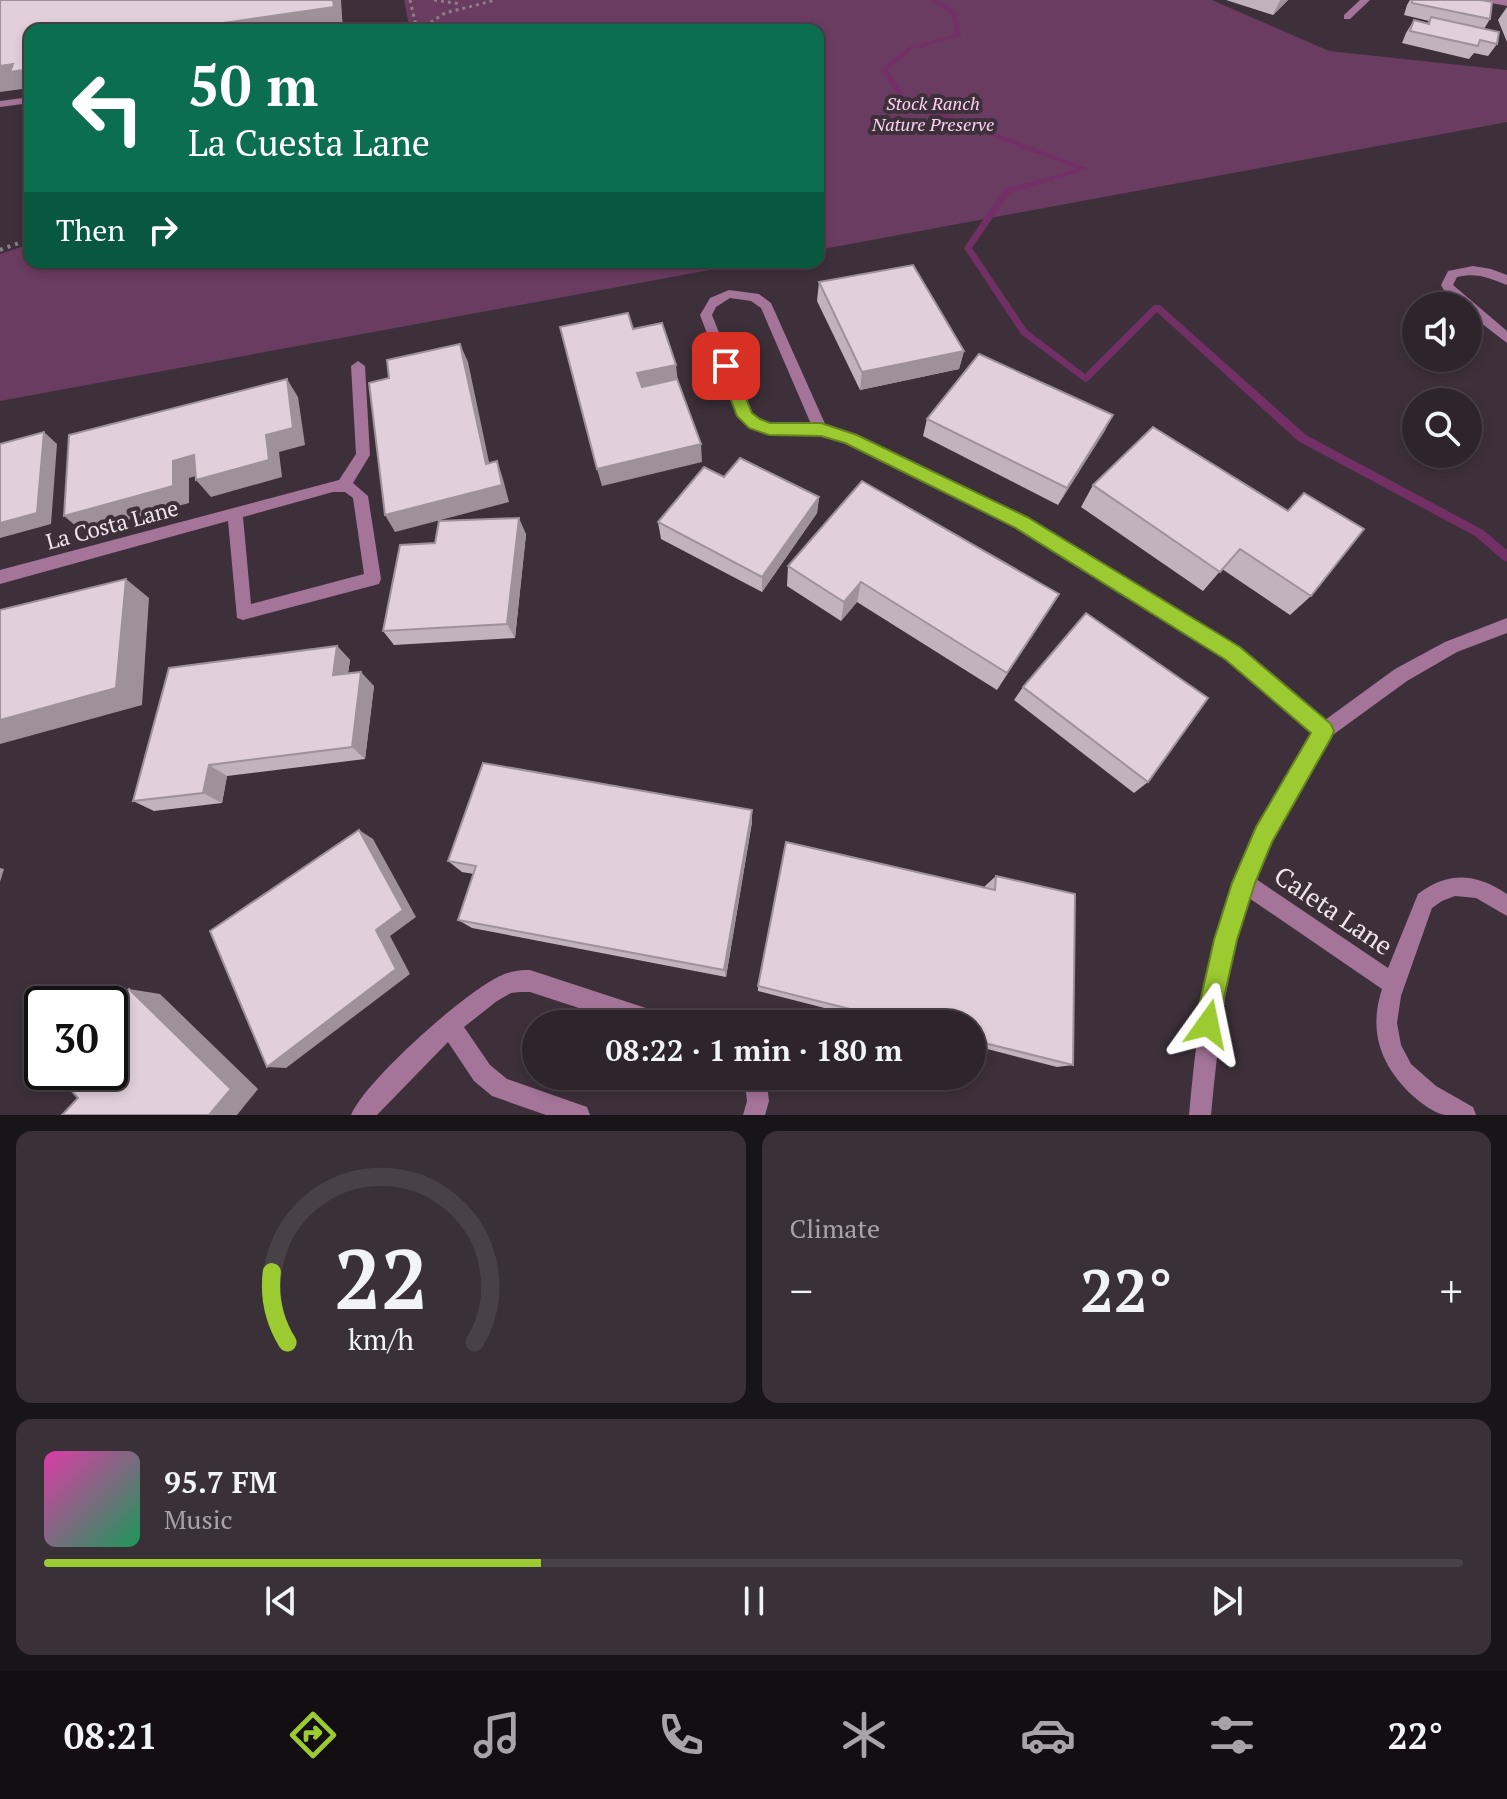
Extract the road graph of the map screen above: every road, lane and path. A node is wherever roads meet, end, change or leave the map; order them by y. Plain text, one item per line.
1 (410, 0) edge
2 (434, 0) edge
3 (451, 0) edge
4 (496, 0) edge
5 (1365, 0) edge
6 (1489, 0) edge
7 (1507, 3) edge
8 (444, 4) junction
9 (471, 4) junction
10 (1347, 17) dead end
11 (416, 24) edge
12 (427, 24) edge
13 (24, 101) edge
14 (0, 104) edge
15 (24, 241) edge
16 (0, 250) edge
17 (1507, 281) edge
18 (1507, 338) edge
19 (358, 366) dead end
20 (821, 430) junction
21 (344, 485) junction
22 (235, 513) junction
23 (0, 577) edge
24 (1507, 625) edge
25 (1324, 731) junction
26 (1244, 883) junction
27 (1507, 906) edge
28 (1393, 984) junction
29 (618, 1010) edge
30 (450, 1026) junction
31 (757, 1090) edge
32 (362, 1115) edge
33 (579, 1115) edge
34 (754, 1115) edge
35 (1200, 1115) edge
36 (1465, 1115) edge

1 - 11 path
2 - 8 path
3 - 8 path
4 - 9 path
5 - 10 street
6 - 7 street
8 - 9 path
9 - 12 path
13 - 14 street
15 - 16 path
17 - 18 street
19 - 21 street
20 - 20 street
20 - 25 street
21 - 22 street, La Costa Lane
21 - 22 street
22 - 23 street, La Costa Lane
24 - 25 street
25 - 26 street
26 - 28 street, Caleta Lane
26 - 35 street
27 - 28 street, Caleta Lane
28 - 36 street, Caleta Lane
29 - 30 street
30 - 32 street
30 - 33 street
31 - 34 street

